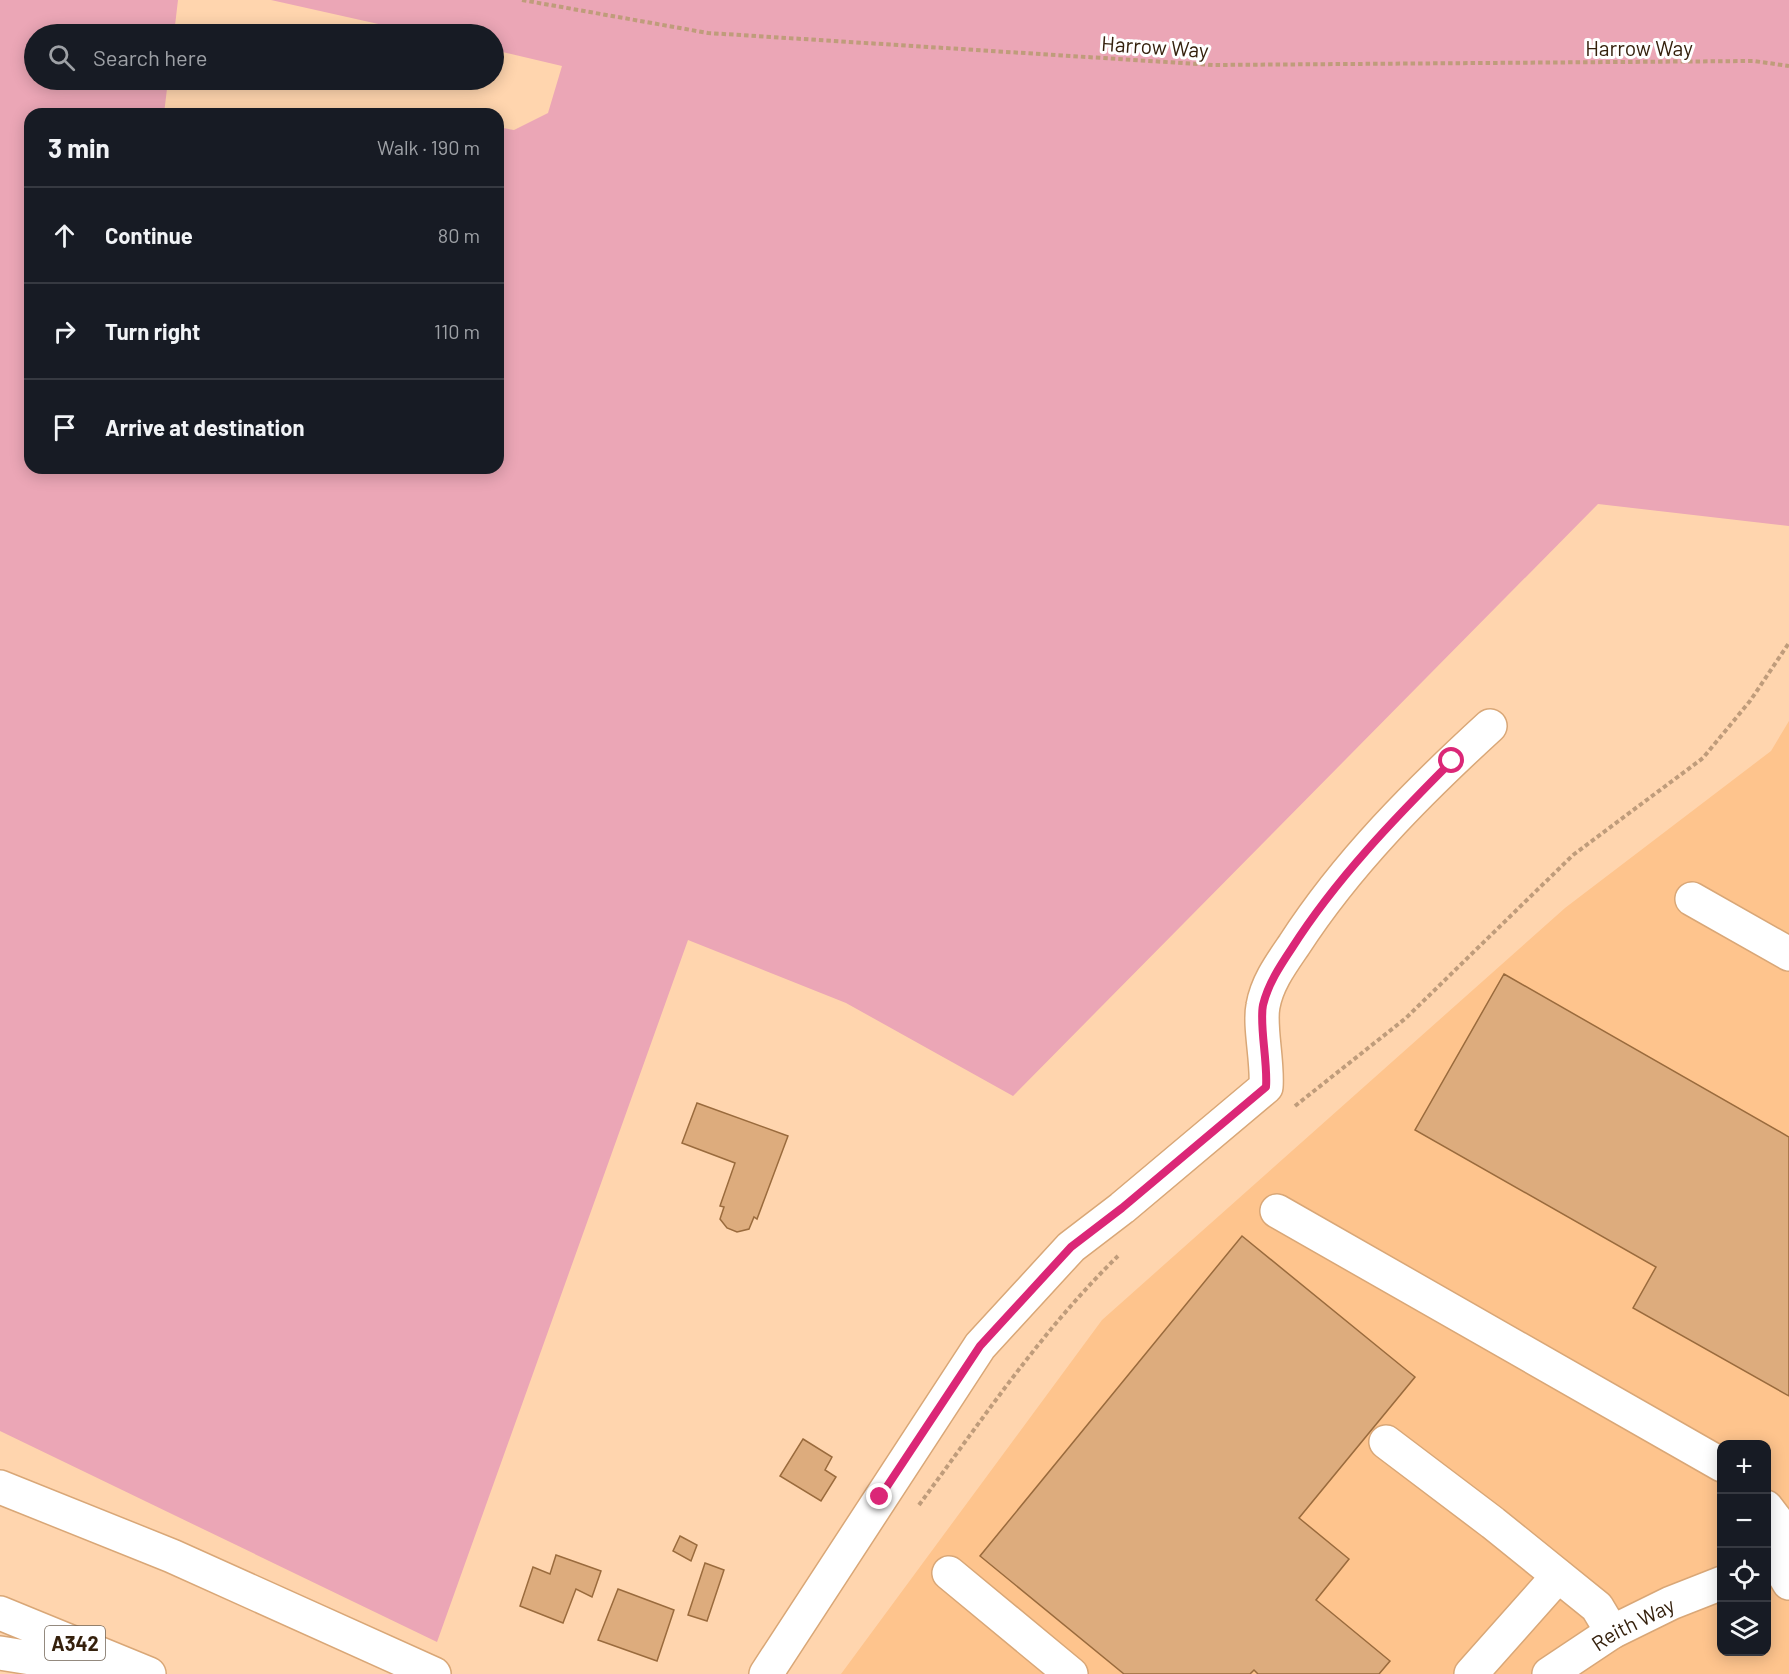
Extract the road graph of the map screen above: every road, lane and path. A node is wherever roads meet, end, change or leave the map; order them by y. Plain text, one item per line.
1 (522, 0) edge
2 (1789, 66) edge
3 (1789, 643) edge
4 (1490, 726) dead end
5 (1692, 899) dead end
6 (1789, 954) edge
7 (1290, 1110) dead end
8 (1277, 1211) dead end
9 (1122, 1252) dead end
10 (1386, 1442) dead end
11 (1717, 1462) edge
12 (0, 1486) edge
13 (913, 1515) dead end
14 (1771, 1521) edge
15 (1781, 1556) edge
16 (949, 1574) dead end
17 (1558, 1576) junction
18 (1717, 1585) edge
19 (0, 1613) edge
20 (1612, 1632) junction
21 (0, 1653) edge
22 (128, 1674) edge
23 (149, 1674) edge
24 (434, 1674) edge
25 (766, 1674) edge
26 (1071, 1674) edge
27 (1471, 1674) edge
28 (1549, 1674) edge

1 - 2 path, Harrow Way
3 - 7 path
4 - 25 street
5 - 6 street
8 - 11 street
9 - 13 path
10 - 17 street
12 - 24 street
14 - 15 street
16 - 26 street
17 - 20 street
17 - 27 street
18 - 20 street, Reith Way
19 - 23 street, A342
20 - 28 street, Reith Way
21 - 22 street, A342

